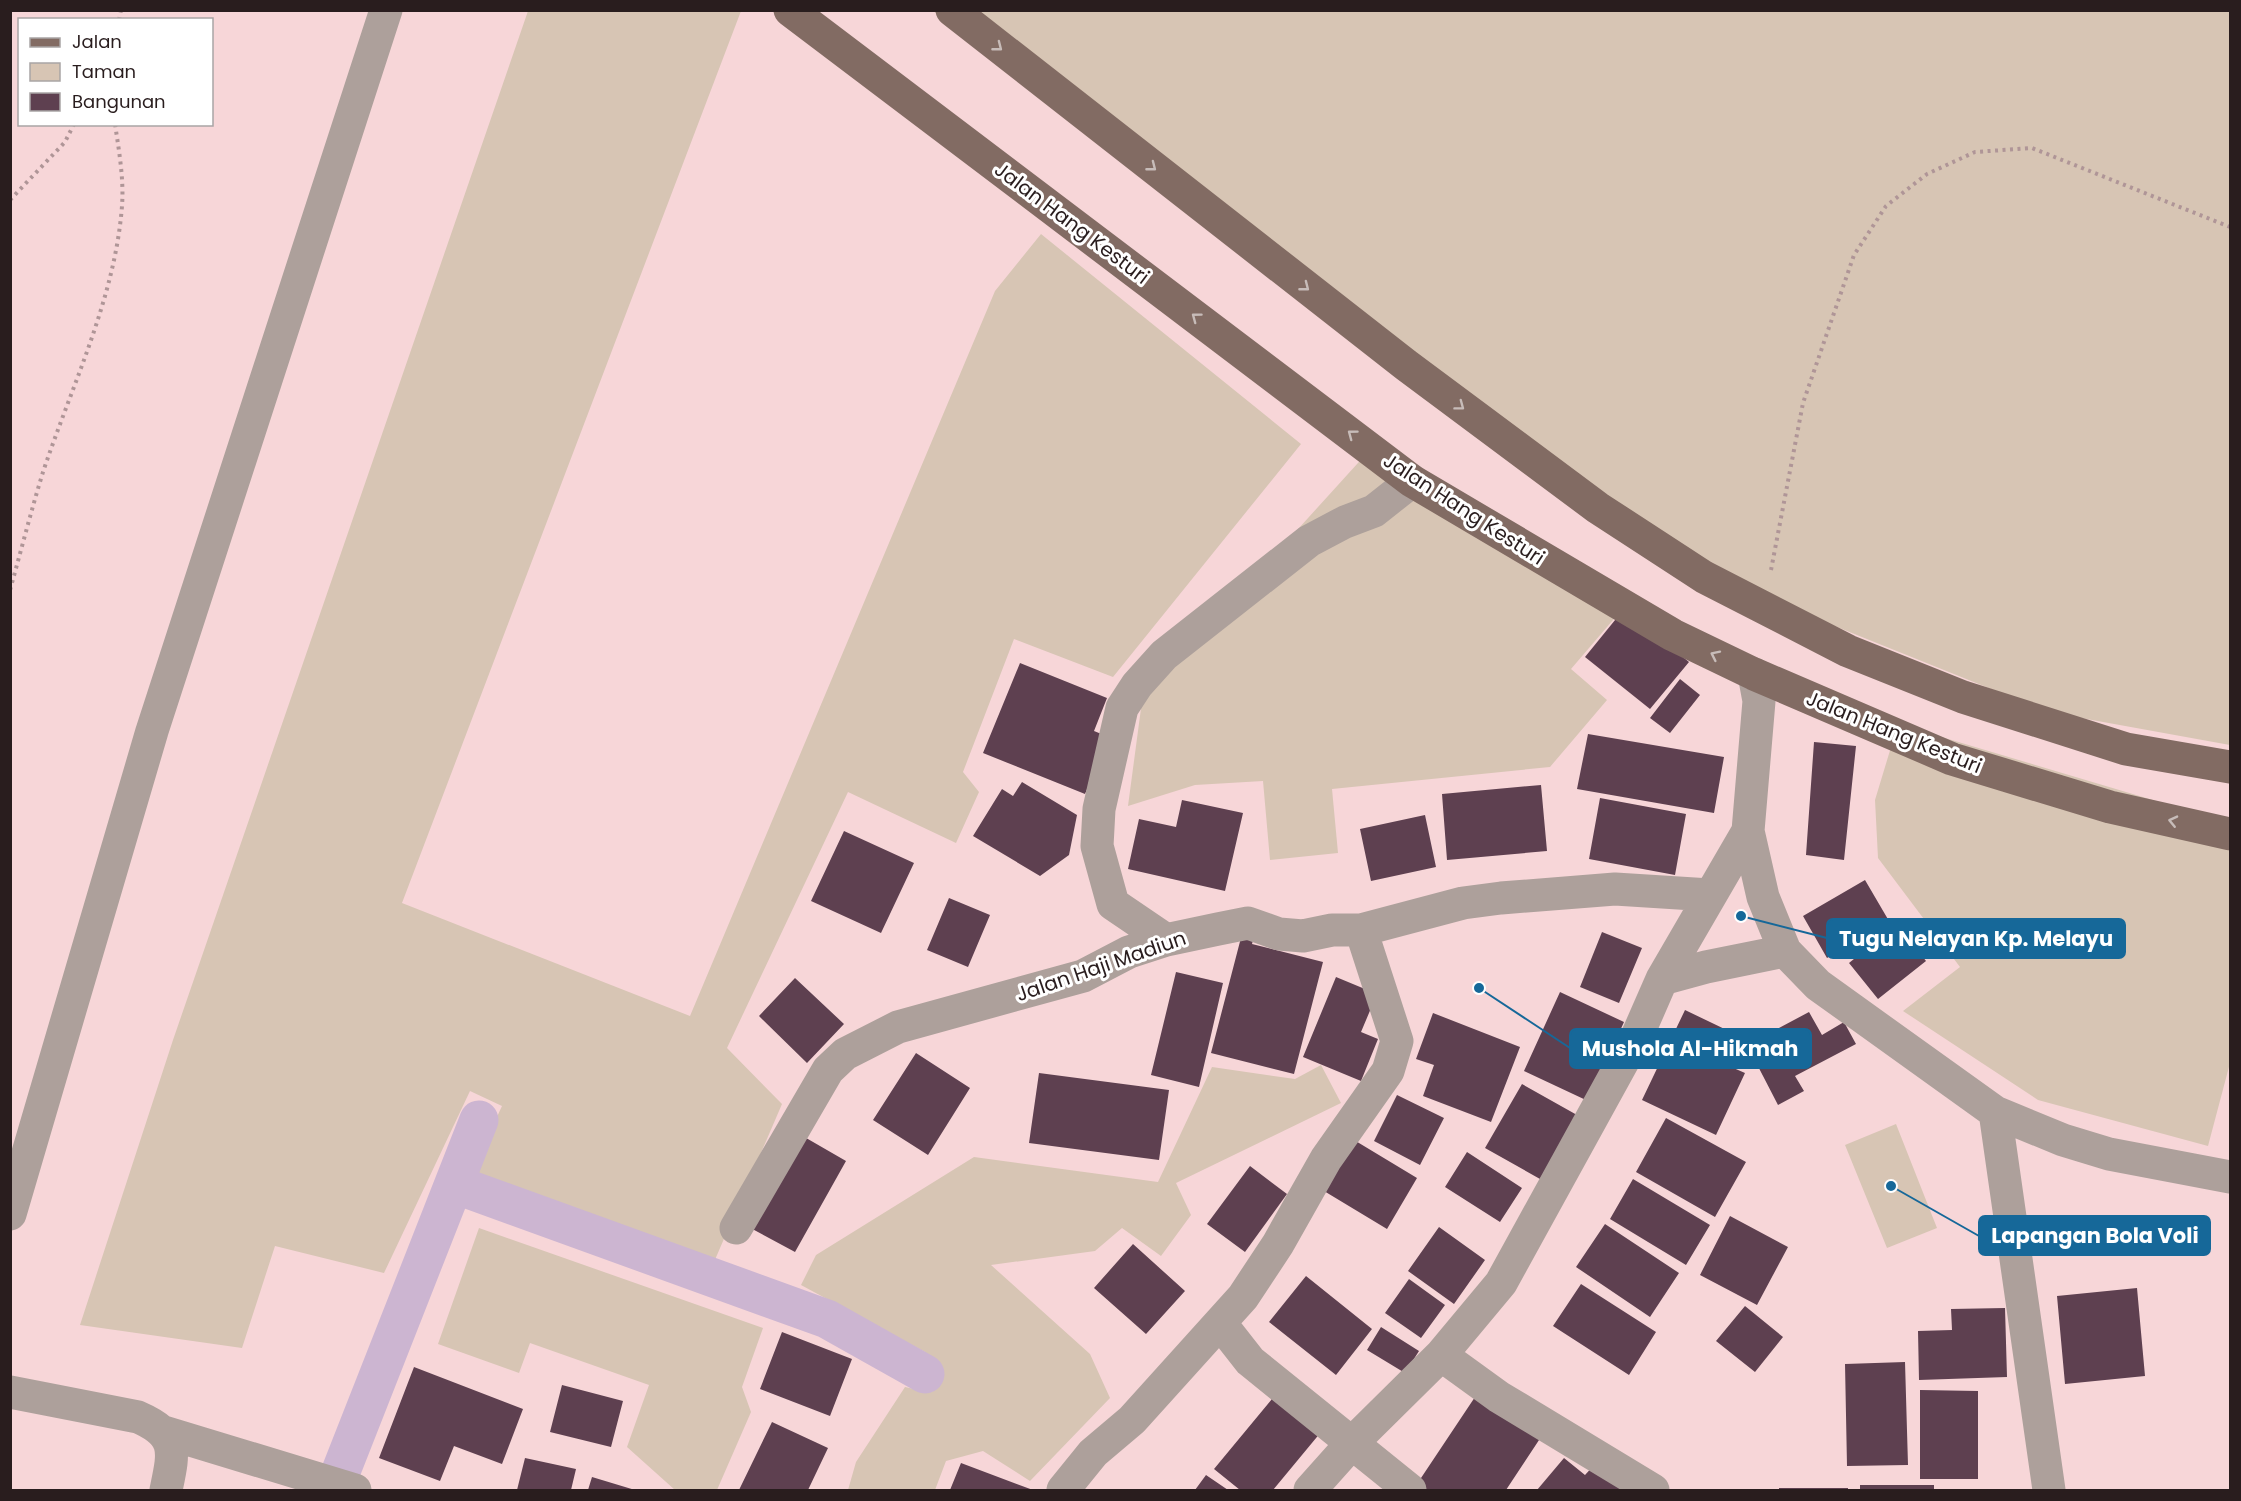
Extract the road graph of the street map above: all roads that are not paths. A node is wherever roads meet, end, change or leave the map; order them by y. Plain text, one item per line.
1 (386, 10) edge
2 (790, 10) edge
3 (952, 10) edge
4 (1412, 481) junction
5 (1754, 674) junction
6 (2230, 767) edge
7 (1748, 831) junction
8 (2230, 834) edge
9 (1710, 895) junction
10 (1361, 930) junction
11 (1166, 940) junction
12 (1785, 951) junction
13 (1662, 979) junction
14 (1995, 1112) junction
15 (2230, 1177) edge
16 (10, 1214) edge
17 (736, 1228) dead end
18 (1221, 1324) junction
19 (1441, 1355) junction
20 (10, 1392) edge
21 (164, 1432) junction
22 (1352, 1443) junction
23 (165, 1491) edge
24 (355, 1491) edge
25 (1063, 1491) edge
26 (1310, 1491) edge
27 (1410, 1491) edge
28 (1653, 1491) edge
29 (2049, 1491) edge

1 - 16 street
4 -> 2 main road, Jalan Hang Kesturi
3 -> 6 main road
5 -> 4 main road, Jalan Hang Kesturi
4 - 11 street
5 - 7 street
8 -> 5 main road, Jalan Hang Kesturi
7 - 9 street
7 - 12 street
9 - 10 street, Jalan Haji Madiun
9 - 13 street
10 - 11 street, Jalan Haji Madiun
10 - 18 street
11 - 17 street, Jalan Haji Madiun
12 - 13 street
12 - 14 street
13 - 19 street
14 - 15 street
14 - 29 street
18 - 22 street
18 - 25 street
19 - 22 street
19 - 28 street
20 - 21 street
21 - 23 street
21 - 24 street
22 - 26 street
22 - 27 street

